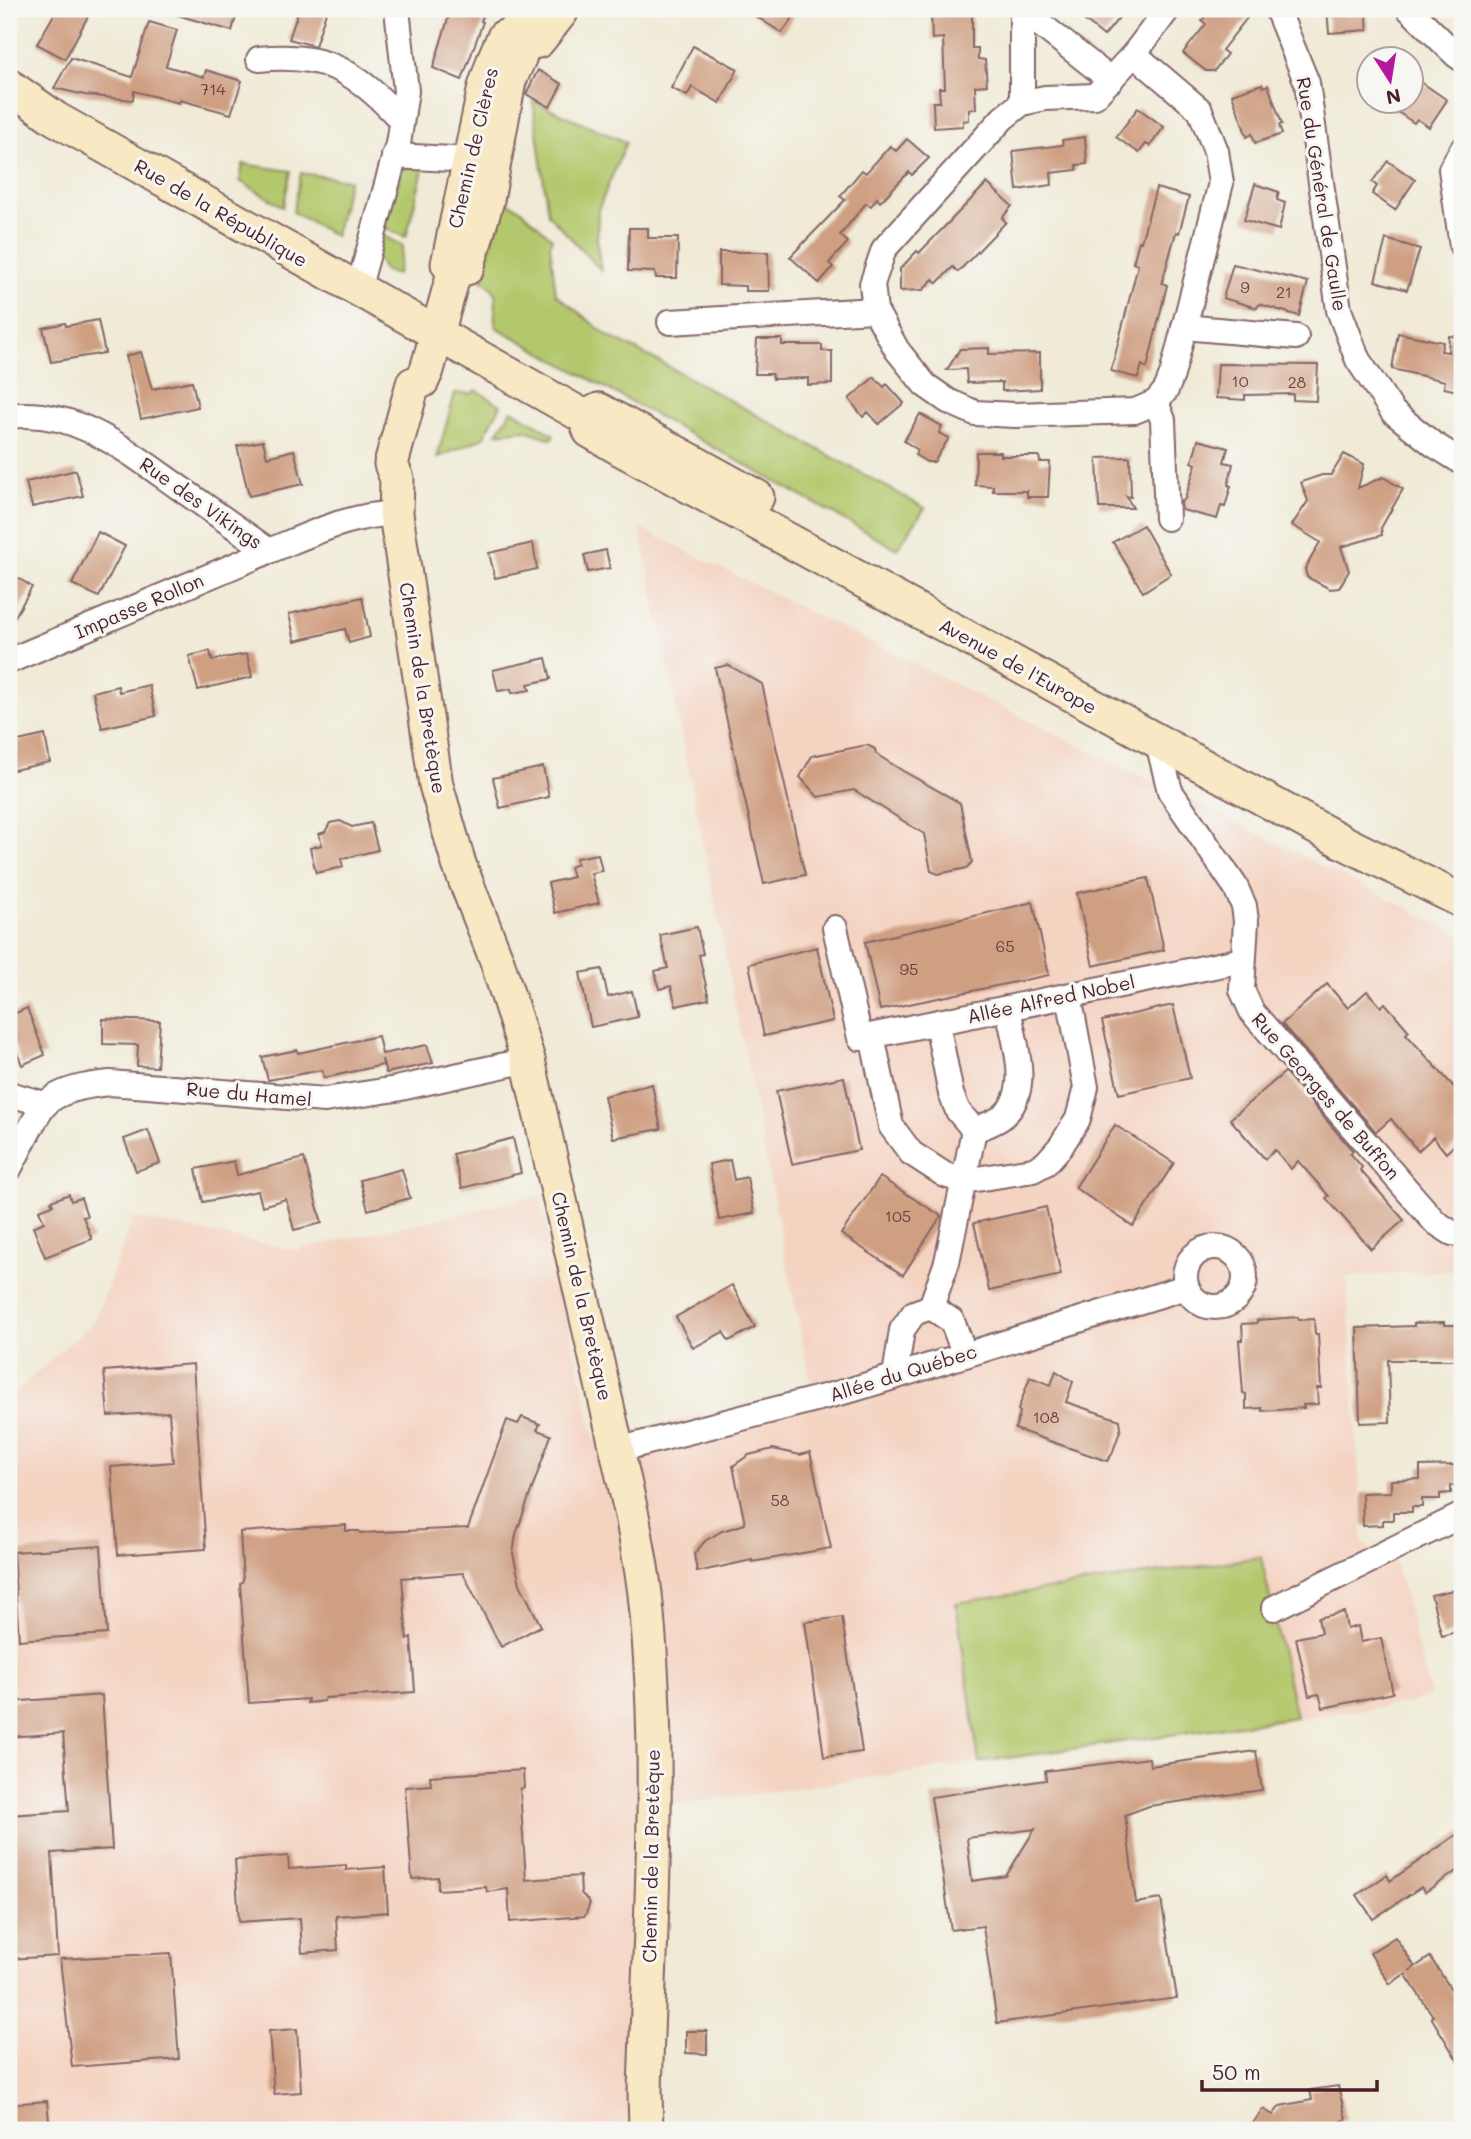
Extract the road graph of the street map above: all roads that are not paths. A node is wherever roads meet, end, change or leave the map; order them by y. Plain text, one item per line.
1 (397, 9) edge
2 (1022, 9) edge
3 (1168, 9) edge
4 (1277, 9) edge
5 (1409, 9) edge
6 (537, 18) edge
7 (1134, 54) junction
8 (259, 59) dead end
9 (1462, 59) edge
10 (1111, 80) junction
11 (9, 86) edge
12 (1022, 103) junction
13 (401, 120) junction
14 (1462, 150) edge
15 (394, 156) junction
16 (471, 160) junction
17 (1462, 246) edge
18 (455, 269) junction
19 (358, 290) junction
20 (875, 310) junction
21 (670, 322) dead end
22 (1184, 327) junction
23 (437, 335) junction
24 (1296, 337) dead end
25 (1156, 402) junction
26 (9, 416) edge
27 (585, 417) junction
28 (1462, 462) edge
29 (396, 514) junction
30 (1167, 518) dead end
31 (269, 551) junction
32 (9, 661) edge
33 (1158, 743) junction
34 (1462, 875) edge
35 (1462, 901) edge
36 (835, 928) dead end
37 (1243, 960) junction
38 (1069, 996) junction
39 (1008, 1008) junction
40 (937, 1023) junction
41 (866, 1037) junction
42 (528, 1060) junction
43 (9, 1094) edge
44 (45, 1104) junction
45 (974, 1130) junction
46 (9, 1169) edge
47 (964, 1181) junction
48 (1462, 1234) edge
49 (1186, 1287) dead end
50 (931, 1307) junction
51 (965, 1355) junction
52 (895, 1376) junction
53 (617, 1450) junction
54 (1462, 1515) edge
55 (1274, 1608) dead end
56 (646, 2130) edge

1 - 13 street
2 - 10 street
2 - 12 street
3 - 7 street
4 - 28 street, Rue du Général de Gaulle
5 - 9 street
6 - 16 main road, Chemin de Clères
6 - 18 main road, Chemin de Clères
7 - 10 street
7 - 22 street
8 - 13 street
10 - 12 street
11 - 19 main road, Rue de la République
12 - 20 street
13 - 15 street
14 - 17 street
15 - 16 street
15 - 19 street
16 - 18 main road, Chemin de Clères
18 - 23 main road, Chemin de Clères
19 - 23 main road, Rue de la République
20 - 21 street
20 - 25 street
22 - 24 street
22 - 25 street
23 - 27 main road, Avenue de l'Europe
23 - 29 main road, Chemin de la Bretèque
25 - 30 street
26 - 31 street, Rue des Vikings
27 - 33 main road, Avenue de l'Europe
27 - 34 main road, Avenue de l'Europe
29 - 31 street, Rue des Vikings
29 - 42 main road, Chemin de la Bretèque
31 - 32 street, Impasse Rollon
33 - 35 main road, Avenue de l'Europe
33 - 37 street, Rue Georges de Buffon
36 - 41 street
37 - 38 street, Allée Alfred Nobel
37 - 48 street, Rue Georges de Buffon
38 - 39 street, Allée Alfred Nobel
38 - 47 street
39 - 40 street, Allée Alfred Nobel
39 - 45 street
40 - 41 street, Allée Alfred Nobel
40 - 45 street
41 - 47 street
42 - 44 street, Rue du Hamel
42 - 53 main road, Chemin de la Bretèque
43 - 44 street
44 - 46 street
45 - 47 street
47 - 50 street
49 - 51 street, Allée du Québec
50 - 51 street
50 - 52 street
51 - 52 street, Allée du Québec
52 - 53 street, Allée du Québec
53 - 56 main road, Chemin de la Bretèque
54 - 55 street

